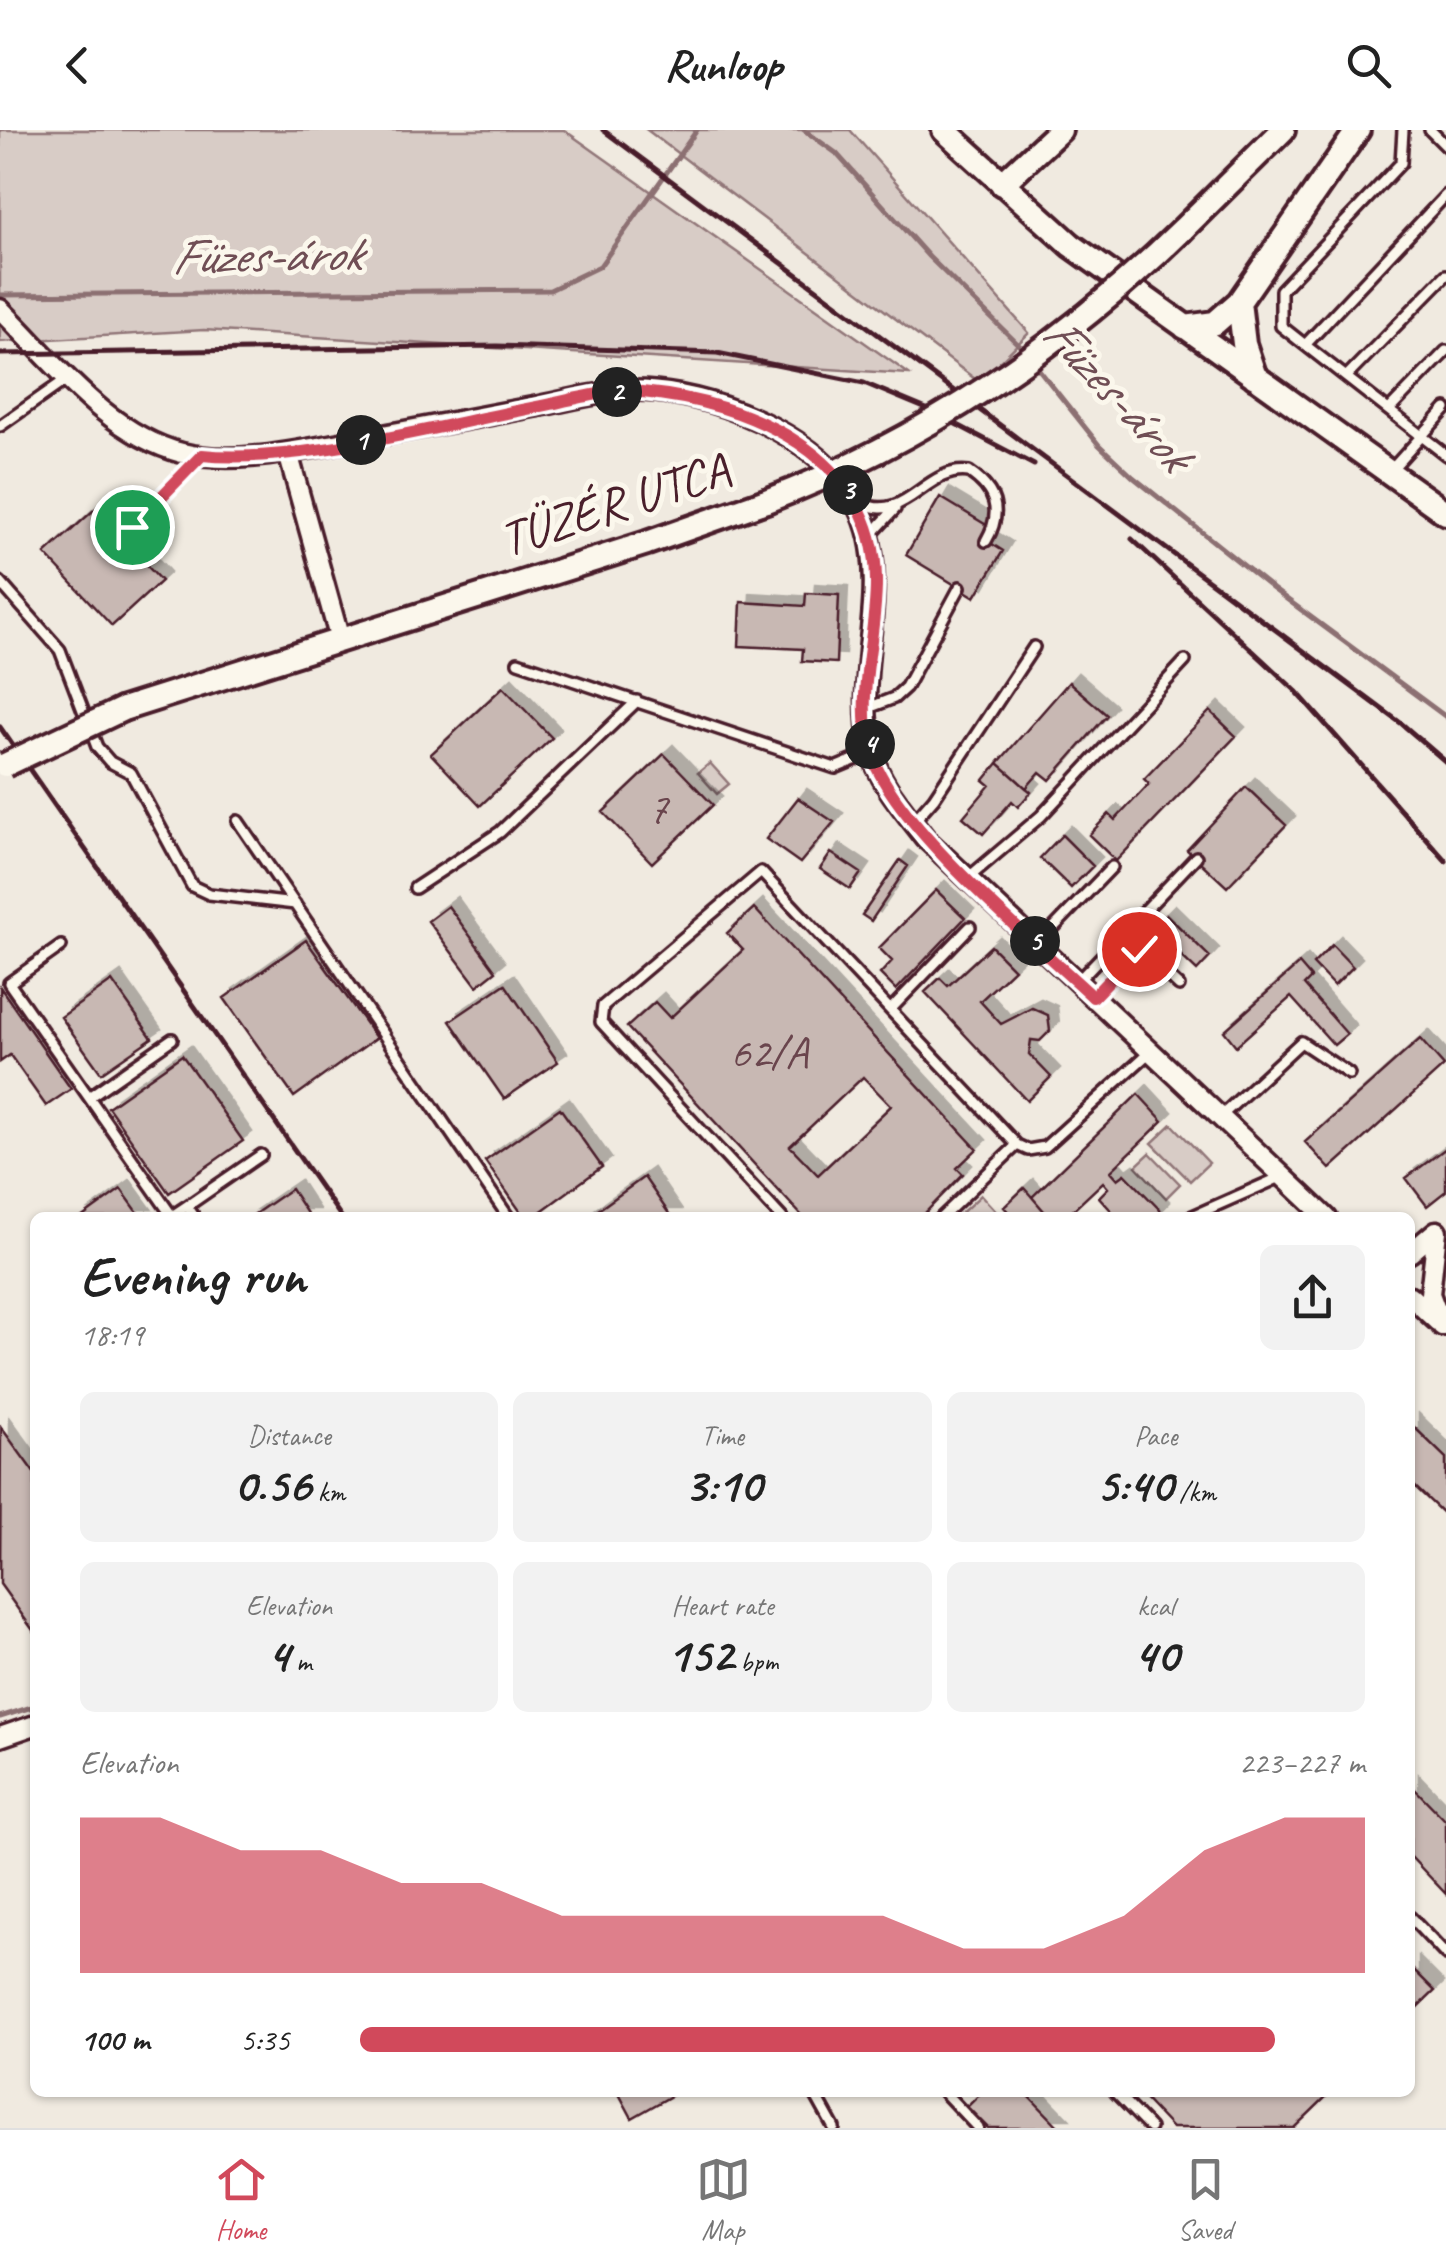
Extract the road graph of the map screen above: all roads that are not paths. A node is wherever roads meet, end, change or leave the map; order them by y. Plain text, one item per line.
1 (944, 130) edge
2 (1060, 130) edge
3 (1283, 130) edge
4 (1358, 130) edge
5 (1403, 130) edge
6 (1430, 130) edge
7 (1446, 146) edge
8 (1002, 184) junction
9 (1446, 195) edge
10 (1446, 275) edge
11 (1239, 302) junction
12 (0, 309) edge
13 (1184, 327) junction
14 (1305, 344) junction
15 (1446, 350) edge
16 (69, 377) junction
17 (1346, 377) junction
18 (1254, 378) junction
19 (1446, 409) edge
20 (1388, 410) junction
21 (0, 426) edge
22 (1422, 436) junction
23 (288, 453) junction
24 (202, 455) junction
25 (1446, 455) edge
26 (1388, 472) junction
27 (854, 500) junction
28 (898, 508) junction
29 (1446, 513) edge
30 (132, 527) dead end
31 (870, 536) junction
32 (986, 540) dead end
33 (0, 582) edge
34 (960, 587) dead end
35 (340, 640) junction
36 (1034, 647) dead end
37 (1185, 661) dead end
38 (518, 662) dead end
39 (637, 701) junction
40 (865, 709) junction
41 (871, 753) junction
42 (2, 766) edge
43 (238, 821) dead end
44 (913, 822) junction
45 (1196, 857) dead end
46 (1112, 867) dead end
47 (968, 878) junction
48 (415, 888) dead end
49 (295, 904) junction
50 (970, 926) dead end
51 (1038, 944) junction
52 (61, 946) dead end
53 (1077, 982) junction
54 (1178, 986) dead end
55 (1093, 997) junction
56 (891, 1009) junction
57 (172, 1039) dead end
58 (1151, 1051) junction
59 (1349, 1074) dead end
60 (89, 1097) junction
61 (1220, 1117) junction
62 (1017, 1145) junction
63 (261, 1155) dead end
64 (1283, 1176) junction
65 (187, 1206) junction
66 (169, 1212) edge
67 (178, 1212) edge
68 (191, 1212) edge
69 (505, 1212) edge
70 (776, 1212) edge
71 (947, 1212) edge
72 (1202, 1212) edge
73 (1321, 1212) edge
74 (1441, 1227) edge
75 (1415, 1249) edge
76 (1415, 1301) edge
77 (1444, 1328) edge
78 (30, 1727) edge
79 (0, 1737) edge
80 (1415, 1922) edge
81 (1446, 1955) edge
82 (817, 2097) edge
83 (949, 2097) edge
84 (1120, 2097) edge
85 (834, 2128) edge
86 (978, 2128) edge
87 (1150, 2128) edge

1 - 8 street
2 - 8 street
3 - 35 street, TÜZÉR UTCA, bridge
4 - 11 street
5 - 14 lane
6 - 7 lane
8 - 13 street
9 - 14 lane
10 - 17 lane
11 - 13 street
11 - 18 street
12 - 16 street
13 - 18 street
14 - 17 lane
15 - 20 lane
16 - 21 lane
16 - 24 street
17 - 20 lane
18 - 26 street
19 - 22 lane
20 - 22 lane
22 - 25 lane
22 - 26 lane
23 - 24 street
23 - 27 street
23 - 35 street
24 - 30 lane
26 - 29 street
27 - 28 lane
27 - 31 street
28 - 31 lane
28 - 32 lane
31 - 40 street
33 - 49 lane
34 - 40 lane
35 - 42 street, TÜZÉR UTCA, bridge
36 - 44 lane
37 - 47 lane
38 - 39 lane
39 - 41 lane
39 - 48 lane
40 - 41 street
41 - 44 street
43 - 49 lane
44 - 47 street
45 - 53 lane
46 - 51 lane
47 - 51 street
49 - 69 lane
50 - 56 lane
51 - 53 street
52 - 60 lane
53 - 55 street
54 - 55 lane
55 - 58 street
56 - 62 lane
56 - 70 lane
57 - 60 lane
58 - 61 street
58 - 62 lane
59 - 61 lane
60 - 66 lane
61 - 64 street
62 - 71 lane
63 - 65 lane
64 - 72 lane
64 - 73 street
65 - 67 lane
65 - 68 lane
74 - 75 street
74 - 77 street
76 - 77 street
78 - 79 street
80 - 81 lane
82 - 85 lane
83 - 86 lane
84 - 87 lane

